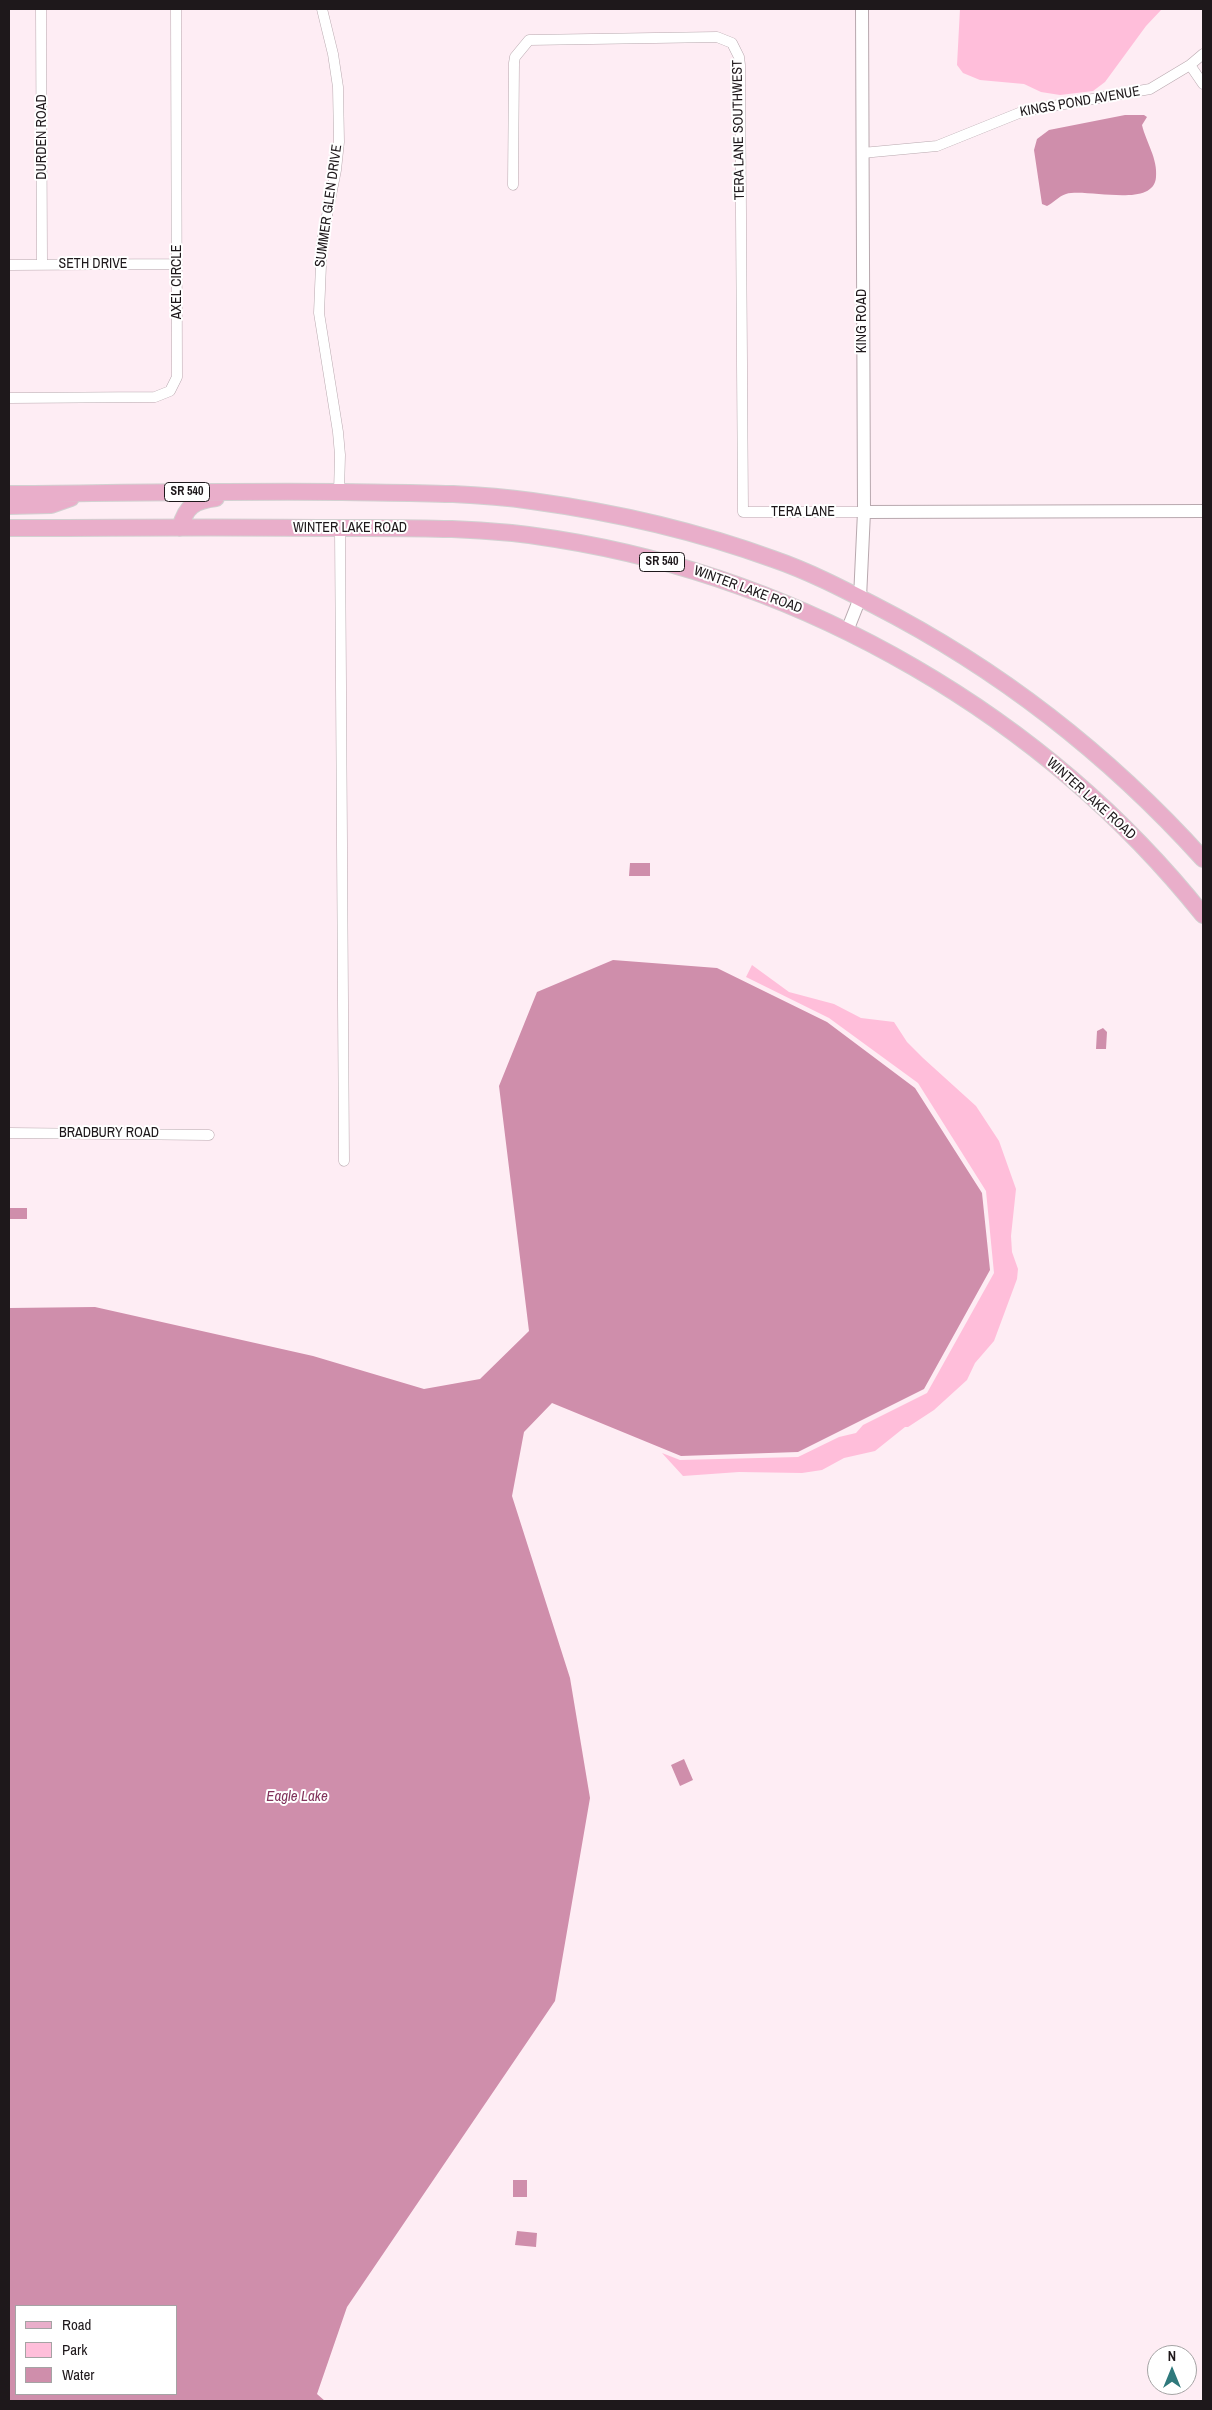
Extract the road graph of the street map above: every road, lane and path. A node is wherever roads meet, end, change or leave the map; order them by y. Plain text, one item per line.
1 (41, 9) edge
2 (176, 9) edge
3 (322, 9) edge
4 (862, 9) edge
5 (1203, 54) edge
6 (1190, 65) junction
7 (1203, 84) edge
8 (862, 153) junction
9 (513, 185) dead end
10 (9, 264) edge
11 (42, 264) junction
12 (177, 264) junction
13 (9, 398) edge
14 (295, 492) junction
15 (339, 492) junction
16 (80, 493) junction
17 (9, 494) edge
18 (9, 506) edge
19 (1203, 511) edge
20 (743, 512) joint
21 (864, 512) junction
22 (9, 528) edge
23 (180, 528) junction
24 (340, 528) junction
25 (860, 598) junction
26 (847, 631) junction
27 (1203, 859) edge
28 (1203, 915) edge
29 (9, 1134) edge
30 (209, 1135) dead end
31 (344, 1161) dead end

1 - 11 street, DURDEN ROAD
2 - 12 street, AXEL CIRCLE
3 - 15 street, SUMMER GLEN DRIVE
4 - 8 street, KING ROAD
5 - 6 street, KINGS POND AVENUE
6 - 7 street
6 - 8 street, KINGS POND AVENUE
8 - 21 street, KING ROAD
9 - 20 street, TERA LANE SOUTHWEST
10 - 11 street, SETH DRIVE
11 - 12 street, SETH DRIVE
12 - 13 street, AXEL CIRCLE
14 - 15 main road, SR 540
14 - 16 main road, SR 540
14 - 23 main road
15 - 25 main road, SR 540
16 - 17 main road, SR 540
16 - 18 main road
19 - 21 street
20 - 21 street, TERA LANE
21 - 25 street, KING ROAD
22 - 23 main road, WINTER LAKE ROAD / SR 540
23 - 24 main road, WINTER LAKE ROAD / SR 540
24 - 26 main road, WINTER LAKE ROAD / SR 540
24 - 31 street
25 - 26 street, KING ROAD
25 - 27 main road, SR 540
26 - 28 main road, WINTER LAKE ROAD / SR 540
29 - 30 street, BRADBURY ROAD

